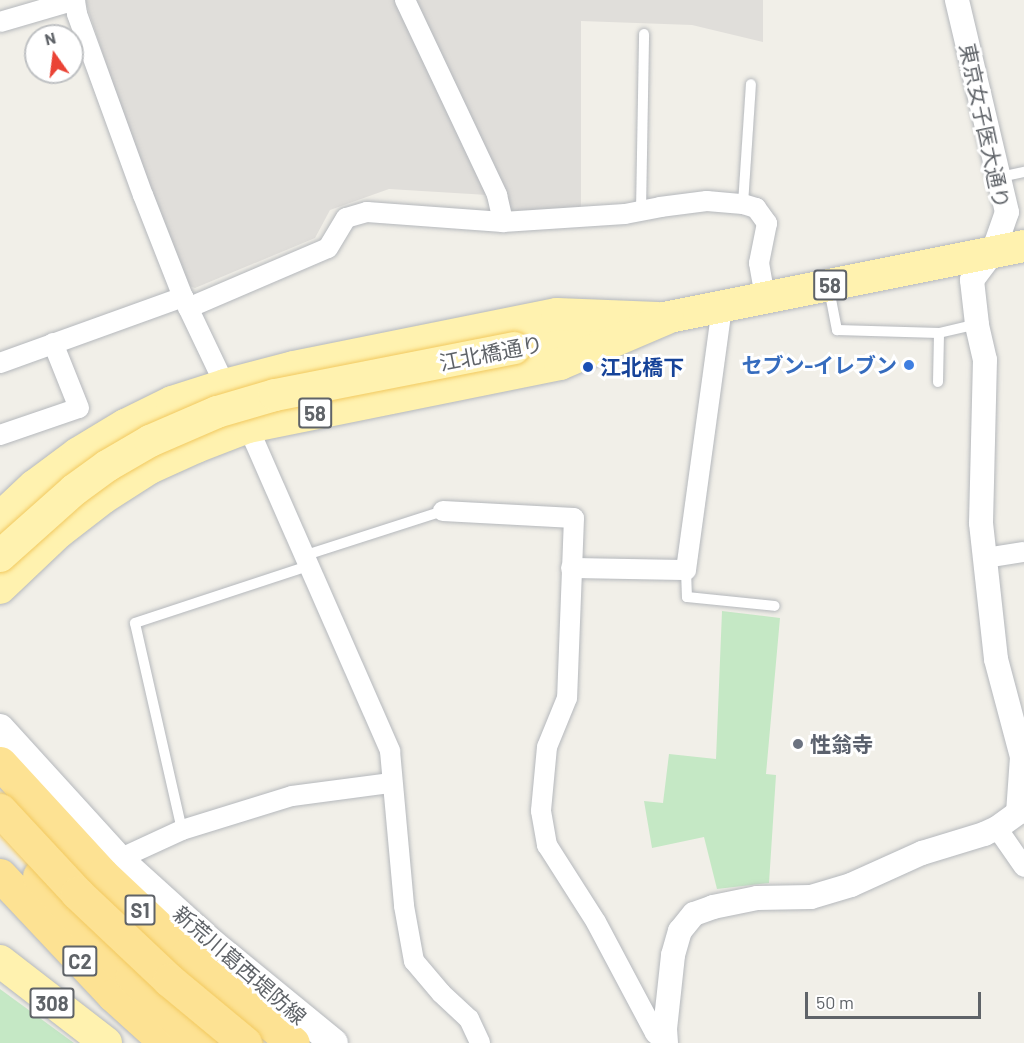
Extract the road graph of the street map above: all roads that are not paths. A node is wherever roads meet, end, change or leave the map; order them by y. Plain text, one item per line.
1 (75, 0) edge
2 (405, 0) edge
3 (957, 0) edge
4 (0, 22) edge
5 (644, 33) dead end
6 (751, 84) dead end
7 (1024, 172) edge
8 (1000, 177) junction
9 (743, 204) junction
10 (642, 211) junction
11 (503, 222) junction
12 (1024, 246) edge
13 (993, 252) junction
14 (828, 285) junction
15 (765, 298) junction
16 (186, 303) junction
17 (722, 307) junction
18 (668, 318) junction
19 (977, 324) junction
20 (939, 333) junction
21 (53, 343) junction
22 (0, 363) edge
23 (938, 382) dead end
24 (225, 385) junction
25 (249, 427) junction
26 (0, 435) edge
27 (34, 486) junction
28 (443, 511) joint
29 (0, 518) edge
30 (59, 532) junction
31 (1024, 552) edge
32 (0, 556) edge
33 (985, 558) junction
34 (306, 561) junction
35 (571, 568) junction
36 (686, 570) junction
37 (0, 588) edge
38 (775, 606) dead end
39 (0, 728) edge
40 (0, 763) edge
41 (391, 783) junction
42 (0, 786) edge
43 (0, 810) edge
44 (1021, 811) edge
45 (997, 828) junction
46 (182, 830) junction
47 (0, 832) edge
48 (119, 859) junction
49 (1024, 867) edge
50 (0, 875) edge
51 (90, 931) junction
52 (0, 961) edge
53 (106, 1043) edge
54 (166, 1043) edge
55 (200, 1043) edge
56 (213, 1043) edge
57 (232, 1043) edge
58 (245, 1043) edge
59 (293, 1043) edge
60 (334, 1043) edge
61 (480, 1043) edge
62 (666, 1043) edge

1 - 4 street
1 - 16 street
2 - 11 street
3 - 8 street, 東京女子医大通り
5 - 10 lane
6 - 9 lane
7 - 8 lane
8 - 13 street, 東京女子医大通り
9 - 10 street
9 - 15 street
10 - 11 street
11 - 16 street
12 - 13 main road, 江北橋通り / 58
13 - 14 main road, 江北橋通り / 58
13 - 19 street, 東京女子医大通り
14 - 15 main road, 江北橋通り / 58
14 - 20 lane
15 - 17 main road, 江北橋通り / 58
16 - 21 street
16 - 24 street
17 - 18 main road, 江北橋通り / 58
17 - 36 street
18 - 24 main road, 58
18 - 25 main road, 58
18 - 32 main road, 江北橋通り / 58, bridge
19 - 20 lane
19 - 33 street, 東京女子医大通り
20 - 23 lane
21 - 22 street
21 - 26 street
24 - 27 main road, 58
25 - 30 main road, 58
25 - 34 street
27 - 29 main road, 58
27 - 30 street
28 - 34 lane
28 - 35 street
30 - 37 main road, 58
31 - 33 street
33 - 44 street, 東京女子医大通り
34 - 41 street
34 - 46 lane
35 - 36 street
35 - 62 street
36 - 38 lane
39 - 48 main road, 新荒川葛西堤防線
40 - 59 highway, S1
41 - 46 street
41 - 61 street
42 - 57 main road
43 - 58 highway, C2, bridge
44 - 45 street
45 - 49 street
45 - 62 street
46 - 48 street
47 - 51 highway, S1
48 - 60 main road, 新荒川葛西堤防線
50 - 54 highway, C2
51 - 55 highway, S1
51 - 56 highway
52 - 53 main road, 308

